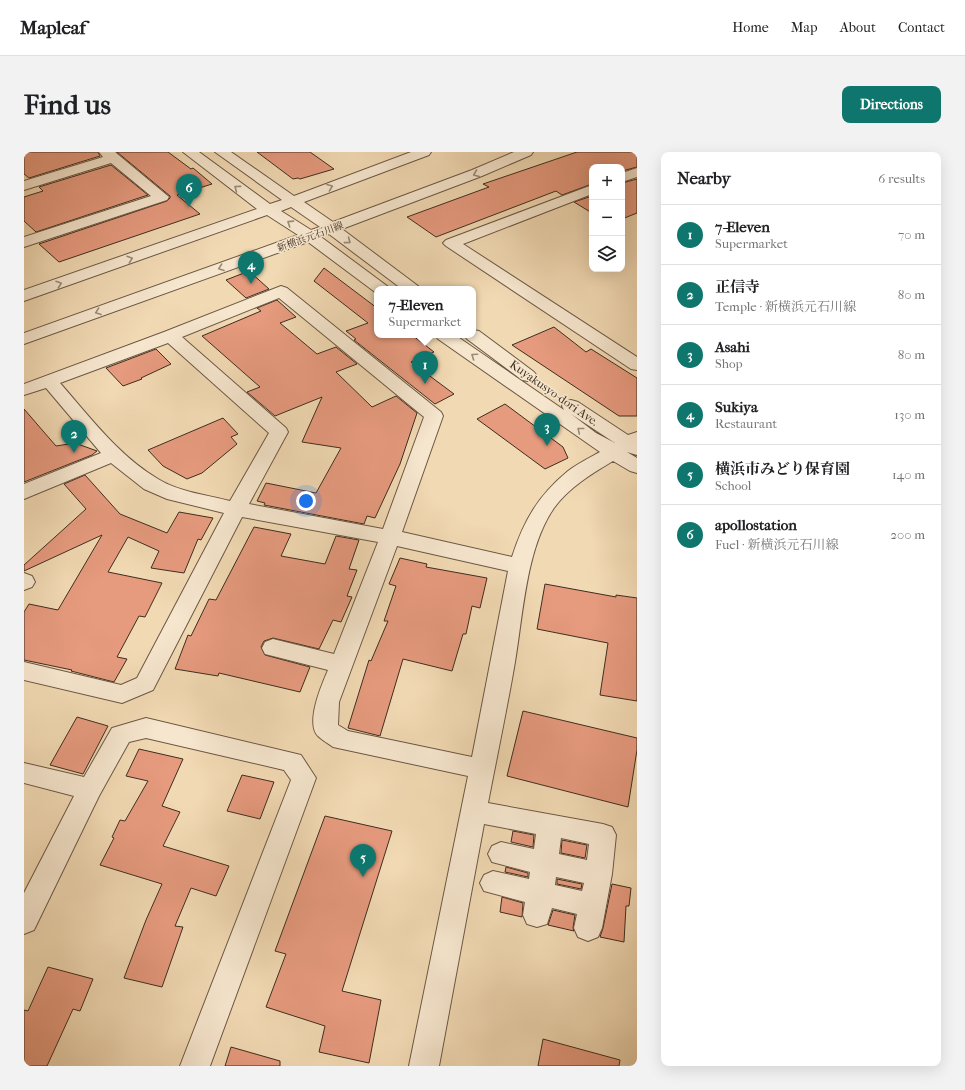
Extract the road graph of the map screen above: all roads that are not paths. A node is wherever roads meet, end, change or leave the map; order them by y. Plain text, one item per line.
1 (190, 152) edge
2 (222, 152) edge
3 (424, 152) edge
4 (526, 152) edge
5 (110, 155) edge
6 (637, 172) edge
7 (625, 177) edge
8 (24, 186) edge
9 (589, 190) edge
10 (294, 201) junction
11 (269, 210) junction
12 (331, 228) junction
13 (310, 236) junction
14 (24, 242) edge
15 (377, 286) edge
16 (408, 286) edge
17 (24, 296) edge
18 (170, 336) junction
19 (476, 337) edge
20 (449, 338) edge
21 (24, 339) edge
22 (637, 365) edge
23 (49, 381) junction
24 (24, 390) edge
25 (629, 446) edge
26 (113, 455) junction
27 (637, 466) edge
28 (24, 492) edge
29 (236, 509) junction
30 (390, 537) junction
31 (520, 566) junction
32 (273, 648) dead end
33 (342, 664) junction
34 (24, 671) edge
35 (482, 769) junction
36 (24, 773) edge
37 (90, 789) junction
38 (474, 811) junction
39 (549, 834) dead end
40 (501, 854) dead end
41 (545, 863) junction
42 (599, 874) junction
43 (493, 883) dead end
44 (538, 904) junction
45 (24, 921) edge
46 (195, 1066) edge
47 (424, 1066) edge

11 -> 1 street
2 - 10 street
10 -> 3 street
4 -> 12 street, 新横浜元石川線
5 - 8 street
5 - 14 street
6 - 7 street
9 - 22 street
10 - 11 street
10 - 12 street
13 -> 11 street
17 -> 11 street
12 - 13 street, 新横浜元石川線
12 -> 16 street
13 - 15 street
13 -> 21 street, 新横浜元石川線
18 - 23 street
18 - 29 street
18 - 30 street
19 - 25 street, Kuyakusyo-dori Ave.
25 -> 20 street, Kuyakusyo-dori Ave.
23 - 24 street
23 - 26 street
25 - 27 street, Kuyakusyo-dori Ave.
25 - 31 street
26 - 28 street
26 - 29 street
29 - 30 street
29 - 34 street
30 - 31 street
30 - 33 street
31 - 35 street
32 - 33 street
33 - 35 street
35 - 38 street
36 - 37 street
37 - 45 street
37 - 46 street
38 - 42 street
38 - 47 street
39 - 41 street
40 - 41 street
41 - 42 street
41 - 44 street
42 - 44 street
43 - 44 street

